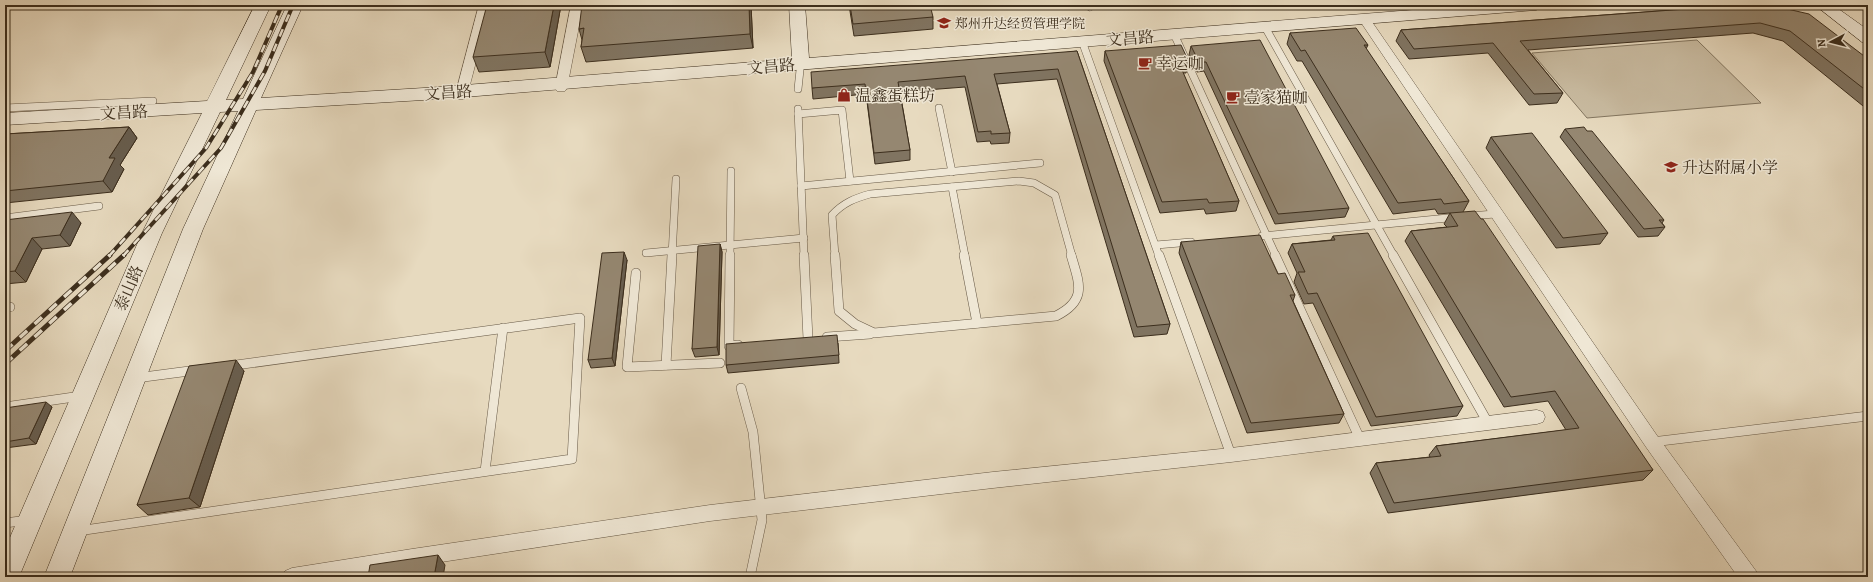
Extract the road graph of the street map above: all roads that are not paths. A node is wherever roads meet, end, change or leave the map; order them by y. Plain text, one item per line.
1 (263, 5) edge
2 (295, 5) edge
3 (485, 5) edge
4 (797, 5) edge
5 (1536, 5) edge
6 (1823, 5) edge
7 (577, 9) edge
8 (614, 10) edge
9 (1364, 18) junction
10 (1265, 27) junction
11 (1174, 34) junction
12 (1868, 38) edge
13 (1082, 41) junction
14 (801, 67) junction
15 (562, 86) junction
16 (798, 89) dead end
17 (461, 93) junction
18 (153, 101) dead end
19 (249, 104) junction
20 (213, 107) junction
21 (5, 108) edge
22 (939, 108) dead end
23 (5, 119) edge
24 (1040, 163) dead end
25 (731, 171) dead end
26 (952, 172) junction
27 (676, 179) dead end
28 (850, 181) junction
29 (801, 186) junction
30 (952, 187) junction
31 (99, 206) dead end
32 (1495, 214) junction
33 (5, 218) edge
34 (1377, 225) junction
35 (1266, 235) junction
36 (1251, 237) edge
37 (804, 238) junction
38 (1203, 241) edge
39 (730, 245) junction
40 (1156, 245) junction
41 (673, 250) junction
42 (646, 253) dead end
43 (636, 273) dead end
44 (977, 323) junction
45 (503, 328) junction
46 (874, 333) junction
47 (745, 344) edge
48 (720, 363) dead end
49 (666, 365) junction
50 (221, 367) edge
51 (205, 369) edge
52 (135, 379) junction
53 (741, 388) dead end
54 (82, 396) junction
55 (5, 408) edge
56 (1868, 416) edge
57 (1537, 417) dead end
58 (1488, 423) junction
59 (1360, 439) junction
60 (1652, 442) junction
61 (1231, 455) junction
62 (485, 471) junction
63 (761, 507) junction
64 (30, 519) junction
65 (5, 523) edge
66 (75, 531) junction
67 (6, 577) edge
68 (57, 577) edge
69 (292, 577) edge
70 (750, 577) edge
71 (1749, 577) edge

1 - 20 street, 泰山路
2 - 19 street
3 - 17 street
4 - 14 street
5 - 9 street, 文昌路
6 - 12 street
7 - 8 street
7 - 15 street
9 - 10 street, 文昌路
9 - 32 street
10 - 11 street, 文昌路
10 - 34 lane
11 - 13 street, 文昌路
11 - 35 lane
13 - 14 street, 文昌路
13 - 40 lane
14 - 15 street, 文昌路
14 - 16 lane
15 - 17 street, 文昌路
17 - 19 street, 文昌路
18 - 21 lane
19 - 20 street, 文昌路
19 - 52 street
20 - 23 street, 文昌路
20 - 54 street, 泰山路
22 - 26 lane
24 - 26 lane
25 - 39 lane
26 - 28 lane
27 - 41 lane
28 - 29 lane
28 - 29 lane
29 - 37 lane
30 - 44 lane
30 - 44 lane
30 - 46 lane
31 - 33 lane
32 - 34 lane
32 - 60 street
34 - 35 lane
34 - 58 lane
35 - 36 lane
35 - 59 lane
37 - 39 lane
37 - 46 lane
38 - 40 lane
39 - 41 lane
39 - 47 lane
40 - 61 lane
41 - 42 lane
41 - 49 lane
43 - 49 lane
44 - 46 lane
45 - 50 lane
45 - 62 lane
45 - 62 lane
48 - 49 lane
51 - 52 lane
52 - 66 street
53 - 63 lane
54 - 55 lane
54 - 64 street, 泰山路
56 - 60 lane
57 - 58 street
58 - 59 street
59 - 61 street
60 - 71 street
61 - 63 street
62 - 66 lane
63 - 69 street
63 - 70 lane
64 - 65 lane
64 - 67 street, 泰山路
66 - 68 street

